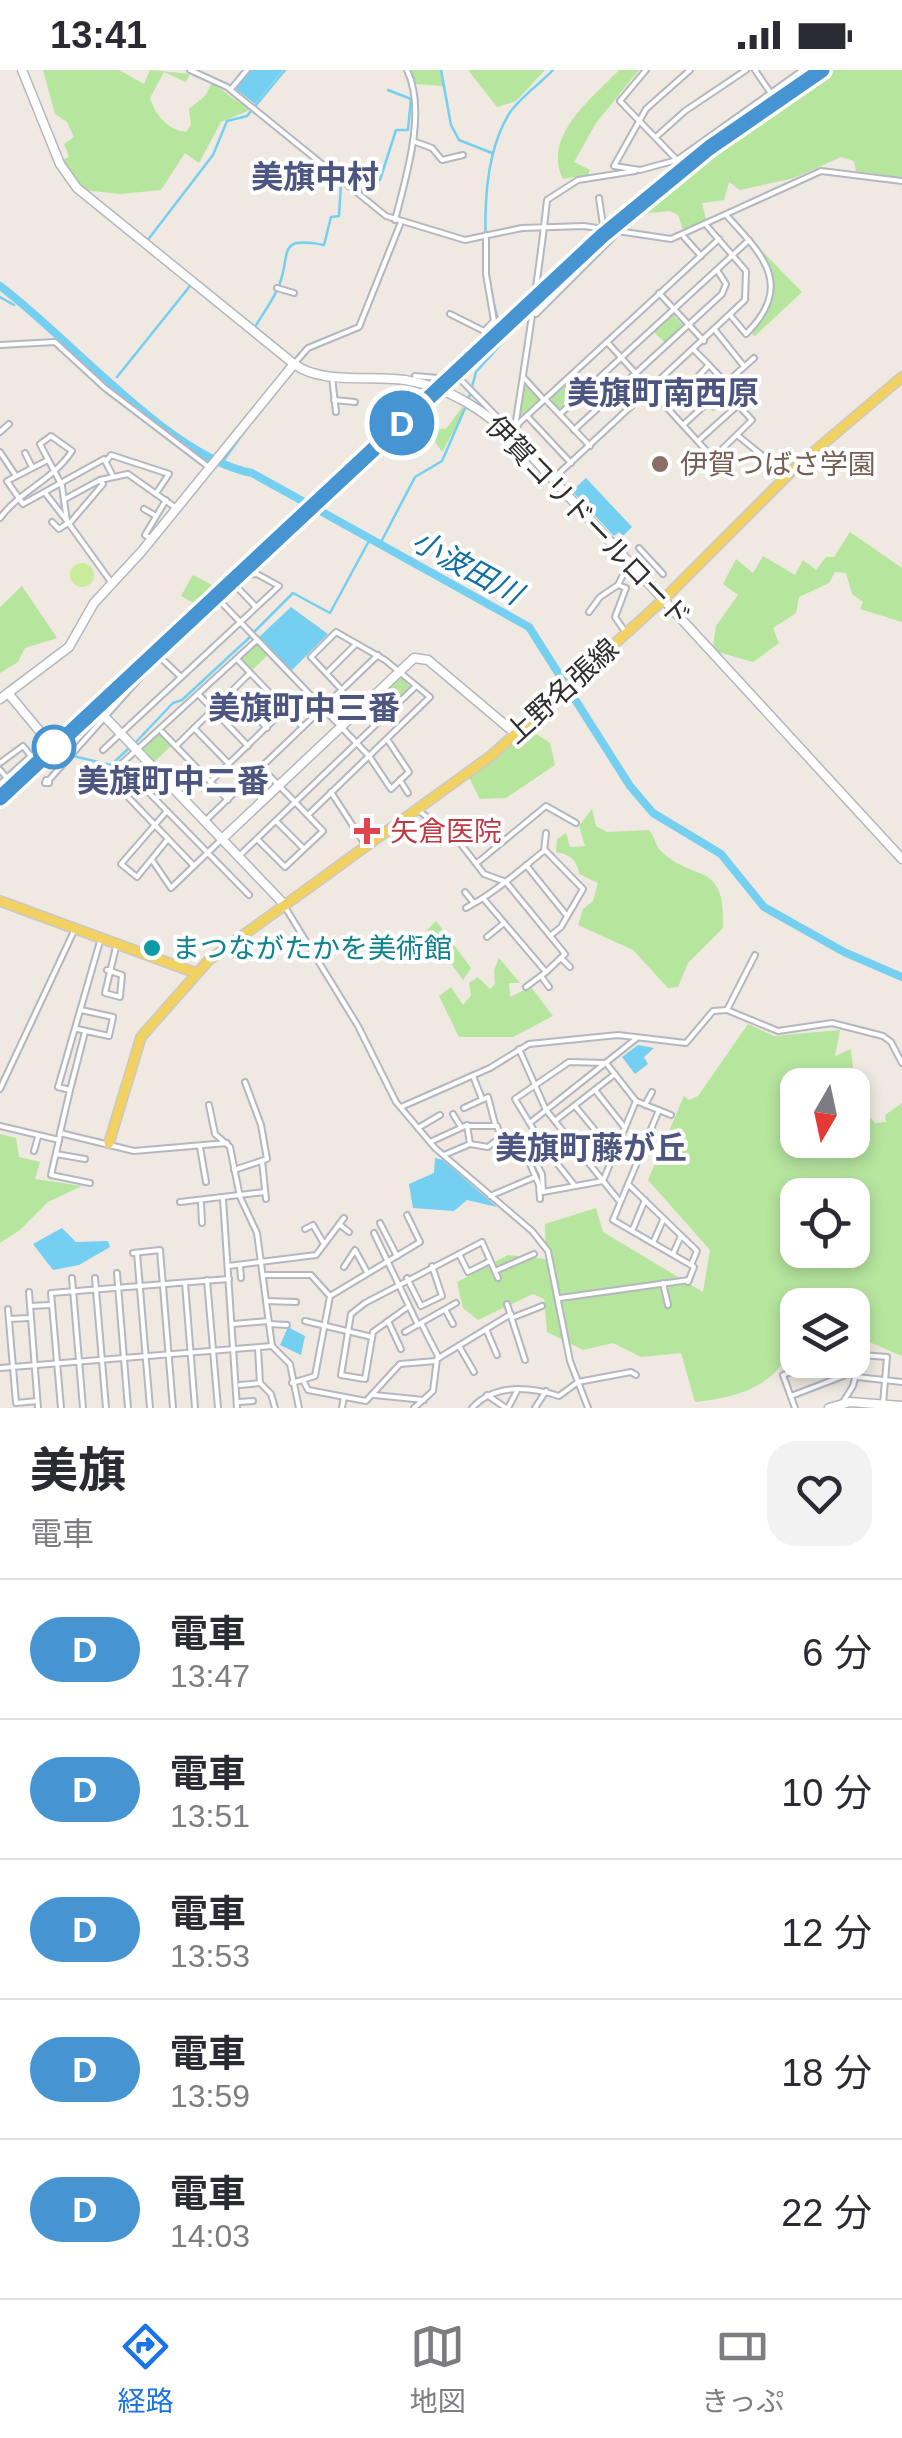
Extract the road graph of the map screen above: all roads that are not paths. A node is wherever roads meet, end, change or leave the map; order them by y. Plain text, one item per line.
1 (22, 70) edge
2 (190, 70) edge
3 (246, 70) edge
4 (407, 70) edge
5 (646, 70) edge
6 (690, 70) edge
7 (746, 70) edge
8 (755, 70) edge
9 (803, 70) edge
10 (231, 90) junction
11 (770, 92) junction
12 (638, 119) junction
13 (656, 137) junction
14 (412, 142) junction
15 (463, 155) dead end
16 (677, 160) junction
17 (640, 170) junction
18 (902, 182) edge
19 (599, 198) dead end
20 (622, 212) dead end
21 (727, 216) junction
22 (398, 221) junction
23 (544, 226) junction
24 (601, 226) junction
25 (707, 226) junction
26 (616, 234) junction
27 (488, 235) junction
28 (684, 236) junction
29 (719, 240) junction
30 (749, 240) junction
31 (733, 255) junction
32 (701, 256) junction
33 (716, 270) junction
34 (278, 288) dead end
35 (660, 293) junction
36 (294, 294) dead end
37 (674, 309) junction
38 (450, 314) dead end
39 (536, 314) junction
40 (731, 316) junction
41 (688, 324) junction
42 (715, 330) junction
43 (704, 341) junction
44 (607, 342) junction
45 (0, 346) edge
46 (694, 350) junction
47 (621, 358) junction
48 (754, 358) dead end
49 (294, 364) junction
50 (708, 365) junction
51 (744, 366) junction
52 (636, 373) junction
53 (332, 375) junction
54 (415, 376) dead end
55 (902, 376) edge
56 (523, 377) junction
57 (689, 388) junction
58 (651, 389) junction
59 (545, 399) junction
60 (334, 400) junction
61 (355, 402) dead end
62 (668, 408) junction
63 (336, 412) dead end
64 (560, 414) junction
65 (527, 416) junction
66 (683, 424) junction
67 (6, 425) dead end
68 (574, 430) junction
69 (0, 432) edge
70 (514, 432) junction
71 (738, 435) junction
72 (698, 441) junction
73 (590, 446) junction
74 (0, 452) edge
75 (25, 454) dead end
76 (48, 460) junction
77 (107, 460) junction
78 (571, 463) junction
79 (214, 464) junction
80 (33, 468) junction
81 (56, 475) junction
82 (16, 476) junction
83 (113, 476) junction
84 (788, 476) junction
85 (100, 480) junction
86 (553, 480) junction
87 (60, 484) junction
88 (45, 492) junction
89 (157, 492) junction
90 (97, 494) junction
91 (16, 498) junction
92 (65, 499) junction
93 (108, 499) dead end
94 (166, 500) junction
95 (176, 508) junction
96 (144, 509) dead end
97 (156, 516) junction
98 (0, 518) edge
99 (52, 522) dead end
100 (68, 522) junction
101 (152, 540) junction
102 (638, 548) dead end
103 (630, 562) junction
104 (652, 563) junction
105 (641, 574) junction
106 (662, 574) dead end
107 (111, 582) junction
108 (618, 585) junction
109 (236, 586) junction
110 (664, 599) junction
111 (220, 601) junction
112 (256, 607) junction
113 (589, 612) dead end
114 (240, 622) junction
115 (626, 633) junction
116 (257, 640) junction
117 (357, 644) junction
118 (378, 655) junction
119 (160, 657) junction
120 (236, 659) junction
121 (398, 670) junction
122 (250, 674) junction
123 (326, 674) junction
124 (181, 678) junction
125 (416, 686) junction
126 (342, 690) junction
127 (232, 692) junction
128 (198, 694) junction
129 (4, 696) edge
130 (323, 708) junction
131 (213, 709) junction
132 (286, 709) junction
133 (105, 717) junction
134 (340, 725) junction
135 (194, 728) junction
136 (267, 728) junction
137 (303, 728) junction
138 (160, 730) junction
139 (42, 734) dead end
140 (121, 734) junction
141 (516, 734) junction
142 (387, 739) junction
143 (357, 743) junction
144 (176, 746) junction
145 (248, 746) junction
146 (103, 750) dead end
147 (137, 750) junction
148 (369, 756) junction
149 (122, 764) junction
150 (229, 764) junction
151 (0, 766) edge
152 (261, 767) junction
153 (7, 778) junction
154 (49, 780) dead end
155 (400, 780) junction
156 (210, 782) junction
157 (0, 784) edge
158 (278, 785) junction
159 (332, 792) junction
160 (408, 793) dead end
161 (228, 800) junction
162 (295, 802) junction
163 (416, 807) junction
164 (167, 812) junction
165 (308, 815) junction
166 (205, 821) junction
167 (276, 821) junction
168 (576, 823) dead end
169 (154, 824) junction
170 (546, 833) dead end
171 (168, 838) junction
172 (222, 839) junction
173 (257, 839) junction
174 (364, 844) junction
175 (304, 849) junction
176 (544, 851) junction
177 (208, 853) junction
178 (239, 856) junction
179 (152, 859) junction
180 (902, 859) edge
181 (476, 864) junction
182 (526, 865) junction
183 (194, 866) junction
184 (506, 882) junction
185 (465, 892) dead end
186 (249, 894) dead end
187 (483, 898) junction
188 (0, 901) edge
189 (283, 903) junction
190 (474, 903) junction
191 (466, 908) dead end
192 (567, 916) junction
193 (504, 922) junction
194 (76, 927) junction
195 (102, 936) junction
196 (550, 936) junction
197 (487, 937) dead end
198 (117, 942) junction
199 (755, 955) dead end
200 (561, 958) junction
201 (570, 967) dead end
202 (107, 970) junction
203 (196, 973) junction
204 (543, 974) junction
205 (549, 986) dead end
206 (526, 987) dead end
207 (80, 1010) junction
208 (727, 1010) junction
209 (75, 1028) junction
210 (86, 1031) junction
211 (637, 1038) junction
212 (519, 1049) junction
213 (606, 1063) junction
214 (902, 1063) edge
215 (615, 1074) junction
216 (473, 1076) junction
217 (245, 1082) dead end
218 (536, 1085) junction
219 (58, 1086) junction
220 (0, 1089) edge
221 (70, 1090) junction
222 (594, 1090) junction
223 (652, 1092) dead end
224 (55, 1097) dead end
225 (482, 1099) junction
226 (636, 1101) junction
227 (208, 1104) dead end
228 (645, 1105) junction
229 (575, 1106) junction
230 (401, 1107) junction
231 (464, 1108) dead end
232 (546, 1110) junction
233 (658, 1110) junction
234 (454, 1114) dead end
235 (440, 1115) dead end
236 (671, 1115) dead end
237 (555, 1121) junction
238 (529, 1123) junction
239 (495, 1125) junction
240 (0, 1126) edge
241 (464, 1126) junction
242 (418, 1128) junction
243 (625, 1128) junction
244 (60, 1133) junction
245 (38, 1137) junction
246 (500, 1137) junction
247 (58, 1140) junction
248 (430, 1142) junction
249 (540, 1142) junction
250 (109, 1143) junction
251 (228, 1143) junction
252 (470, 1144) junction
253 (200, 1146) junction
254 (34, 1152) dead end
255 (56, 1154) junction
256 (614, 1154) junction
257 (444, 1156) junction
258 (85, 1158) dead end
259 (262, 1160) junction
260 (234, 1170) junction
261 (536, 1178) junction
262 (603, 1181) junction
263 (90, 1182) dead end
264 (206, 1182) dead end
265 (628, 1184) junction
266 (575, 1186) junction
267 (490, 1196) junction
268 (240, 1197) junction
269 (223, 1199) junction
270 (540, 1199) dead end
271 (645, 1200) junction
272 (200, 1201) junction
273 (180, 1202) dead end
274 (620, 1202) junction
275 (407, 1215) dead end
276 (344, 1218) dead end
277 (663, 1218) junction
278 (202, 1223) dead end
279 (380, 1223) dead end
280 (339, 1224) junction
281 (305, 1229) dead end
282 (632, 1231) junction
283 (349, 1232) dead end
284 (374, 1233) dead end
285 (681, 1235) junction
286 (653, 1243) junction
287 (324, 1244) junction
288 (458, 1252) junction
289 (534, 1254) dead end
290 (673, 1254) junction
291 (396, 1256) junction
292 (283, 1259) junction
293 (387, 1260) junction
294 (490, 1261) junction
295 (261, 1262) junction
296 (240, 1264) junction
297 (691, 1265) junction
298 (228, 1266) junction
299 (344, 1266) dead end
300 (432, 1266) junction
301 (367, 1272) junction
302 (494, 1272) junction
303 (117, 1273) dead end
304 (263, 1275) junction
305 (285, 1275) junction
306 (72, 1278) dead end
307 (95, 1278) dead end
308 (230, 1278) junction
309 (240, 1278) dead end
310 (408, 1278) junction
311 (498, 1278) dead end
312 (207, 1280) junction
313 (185, 1282) junction
314 (663, 1283) junction
315 (162, 1284) junction
316 (398, 1284) junction
317 (140, 1286) junction
318 (118, 1288) junction
319 (96, 1290) junction
320 (73, 1291) junction
321 (29, 1292) dead end
322 (330, 1296) junction
323 (560, 1298) junction
324 (266, 1301) junction
325 (296, 1302) dead end
326 (456, 1303) dead end
327 (52, 1304) junction
328 (507, 1304) dead end
329 (668, 1305) dead end
330 (30, 1306) junction
331 (409, 1306) junction
332 (542, 1306) dead end
333 (8, 1309) dead end
334 (445, 1310) junction
335 (511, 1316) junction
336 (30, 1318) junction
337 (8, 1319) junction
338 (388, 1320) junction
339 (306, 1321) dead end
340 (268, 1322) junction
341 (233, 1324) junction
342 (419, 1324) junction
343 (453, 1324) dead end
344 (287, 1325) dead end
345 (324, 1327) junction
346 (486, 1329) junction
347 (10, 1331) junction
348 (0, 1332) edge
349 (348, 1332) junction
350 (405, 1332) dead end
351 (461, 1334) dead end
352 (372, 1338) junction
353 (466, 1342) junction
354 (258, 1346) junction
355 (272, 1346) junction
356 (459, 1346) junction
357 (235, 1348) junction
358 (401, 1348) dead end
359 (213, 1350) junction
360 (370, 1350) junction
361 (190, 1352) junction
362 (381, 1352) dead end
363 (168, 1354) junction
364 (497, 1355) dead end
365 (870, 1355) edge
366 (146, 1356) junction
367 (124, 1358) junction
368 (437, 1359) junction
369 (102, 1360) junction
370 (526, 1360) dead end
371 (80, 1361) junction
372 (57, 1363) junction
373 (34, 1365) junction
374 (12, 1367) junction
375 (0, 1368) edge
376 (474, 1372) dead end
377 (636, 1375) dead end
378 (870, 1377) edge
379 (784, 1378) edge
380 (844, 1378) edge
381 (855, 1378) edge
382 (303, 1380) junction
383 (885, 1380) junction
384 (578, 1382) junction
385 (902, 1382) edge
386 (260, 1383) junction
387 (292, 1384) junction
388 (238, 1385) junction
389 (853, 1386) junction
390 (518, 1389) junction
391 (546, 1391) junction
392 (372, 1395) junction
393 (486, 1395) junction
394 (790, 1396) junction
395 (344, 1397) junction
396 (424, 1400) junction
397 (253, 1401) dead end
398 (864, 1402) junction
399 (38, 1404) edge
400 (838, 1404) junction
401 (238, 1405) edge
402 (878, 1405) edge
403 (902, 1406) edge
404 (60, 1408) edge
405 (83, 1408) edge
406 (95, 1408) edge
407 (106, 1408) edge
408 (128, 1408) edge
409 (150, 1408) edge
410 (173, 1408) edge
411 (195, 1408) edge
412 (218, 1408) edge
413 (275, 1408) edge
414 (299, 1408) edge
415 (342, 1408) edge
416 (414, 1408) edge
417 (472, 1408) edge
418 (507, 1408) edge
419 (534, 1408) edge
420 (588, 1408) edge
421 (795, 1408) edge
422 (828, 1408) edge

1 - 49 street, 伊賀コリドールロード
2 - 10 street
3 - 10 street
4 - 14 street
5 - 12 street
6 - 12 street
7 - 13 street
8 - 11 street
9 - 11 street
10 - 22 street
11 - 16 street
12 - 13 street
12 - 17 street
13 - 16 street
14 - 15 street
14 - 22 street
16 - 17 street
17 - 23 street
18 - 21 street
19 - 24 street
20 - 24 street
21 - 25 street
21 - 30 street
22 - 27 street
22 - 49 street
23 - 24 street
23 - 27 street
23 - 39 street
24 - 26 street
25 - 28 street
25 - 29 street
26 - 28 street
26 - 39 street
27 - 38 street
28 - 32 street
29 - 31 street
29 - 32 street
30 - 31 street
30 - 40 street
31 - 33 street
31 - 40 street
32 - 35 street
33 - 37 street
33 - 41 street
34 - 36 street
35 - 37 street
35 - 44 street
37 - 41 street
37 - 47 street
39 - 56 street
40 - 42 street
41 - 43 street
41 - 52 street
42 - 43 street
42 - 51 street
43 - 46 street
44 - 47 street
44 - 59 street
45 - 79 street
46 - 50 street
46 - 58 street
47 - 52 street
47 - 64 street
48 - 51 street
49 - 53 street, 伊賀コリドールロード
49 - 79 street
50 - 51 street
50 - 57 street
52 - 58 street
52 - 68 street
53 - 60 street
53 - 70 street, 伊賀コリドールロード
54 - 70 street
55 - 84 main road, 上野名張線
56 - 59 street
56 - 70 street
57 - 62 street
57 - 66 street
58 - 62 street
58 - 73 street
59 - 64 street
59 - 65 street
60 - 61 street
60 - 63 street
62 - 66 street
64 - 68 street
65 - 70 street
65 - 78 street
66 - 72 street
67 - 69 street
68 - 73 street
70 - 86 street, 伊賀コリドールロード
71 - 72 street
71 - 72 street
71 - 84 street
73 - 78 street
74 - 82 street
75 - 80 street
76 - 80 street
76 - 81 street
76 - 81 street
77 - 83 street
77 - 87 street
77 - 89 street
78 - 86 street
79 - 95 street
80 - 82 street
81 - 87 street
81 - 91 street
82 - 91 street
83 - 85 street
83 - 89 street
84 - 110 main road, 上野名張線
85 - 90 street
85 - 92 street
86 - 103 street, 伊賀コリドールロード
87 - 88 street
87 - 92 street
88 - 91 street
88 - 100 street
89 - 94 street
90 - 93 street
90 - 100 street
91 - 98 street
92 - 100 street
94 - 95 street
94 - 97 street
95 - 101 street
96 - 97 street
97 - 101 street
99 - 100 street
100 - 107 street
101 - 107 street
102 - 104 street
103 - 105 street, 伊賀コリドールロード
103 - 108 street
104 - 105 street
104 - 106 street
105 - 110 street, 伊賀コリドールロード
107 - 129 street
108 - 113 street
108 - 115 street
109 - 111 street
109 - 112 street
109 - 112 street
110 - 115 main road, 上野名張線
110 - 180 street, 伊賀コリドールロード
111 - 114 street
111 - 119 street
112 - 114 street
114 - 116 street
114 - 124 street
115 - 141 main road, 上野名張線
116 - 120 street
116 - 130 street
117 - 118 street
117 - 123 street
117 - 123 street
118 - 121 street
118 - 126 street
119 - 124 street
119 - 133 street
120 - 122 street
120 - 128 street
121 - 125 street
121 - 134 street
121 - 141 street
122 - 127 street
122 - 132 street
123 - 126 street
124 - 140 street
125 - 142 street
125 - 143 street
126 - 130 street
127 - 131 street
127 - 136 street
128 - 131 street
128 - 138 street
129 - 139 street
130 - 134 street
130 - 137 street
131 - 135 street
131 - 145 street
132 - 136 street
132 - 137 street
133 - 140 street
133 - 154 street
134 - 143 street
134 - 158 street
135 - 144 street
135 - 150 street
136 - 145 street
137 - 152 street
138 - 144 street
138 - 147 street
140 - 146 street
140 - 147 street
141 - 163 main road, 上野名張線
142 - 148 street
142 - 155 street
143 - 148 street
143 - 162 street
144 - 156 street
145 - 150 street
147 - 149 street
147 - 166 street
148 - 155 street
148 - 159 street
149 - 164 street
149 - 169 street
150 - 156 street
151 - 153 street
151 - 153 street
152 - 158 street
152 - 161 street
153 - 157 street
155 - 160 street
156 - 161 street
158 - 162 street
158 - 172 street
159 - 165 street
159 - 174 street
161 - 166 street
162 - 165 street
162 - 167 street
163 - 174 main road, 上野名張線
163 - 181 street
164 - 169 street
164 - 177 street
165 - 175 street
166 - 172 street
167 - 173 street
167 - 175 street
168 - 181 street
169 - 171 street
169 - 179 street
170 - 176 street
171 - 179 street
171 - 183 street
172 - 177 street
172 - 178 street
173 - 175 street
173 - 178 street
174 - 189 main road, 上野名張線
176 - 182 street
176 - 192 street
177 - 183 street
177 - 186 street
178 - 189 street
179 - 183 street
181 - 184 street
182 - 184 street
182 - 192 street
184 - 187 street
184 - 196 street
185 - 190 street
187 - 190 street
187 - 193 street
188 - 194 main road
189 - 203 main road, 上野名張線
189 - 230 street
190 - 191 street
192 - 196 street
193 - 197 street
193 - 204 street
194 - 195 main road
194 - 220 street
195 - 198 main road
195 - 207 street
196 - 200 street
198 - 202 street
198 - 203 main road
199 - 208 street
200 - 201 street
200 - 204 street
202 - 202 street
203 - 250 main road, 上野名張線
204 - 205 street
204 - 206 street
207 - 209 street
207 - 210 street
208 - 211 street
208 - 214 street
209 - 210 street
209 - 219 street
210 - 221 street
211 - 212 street
211 - 213 street
212 - 216 street
212 - 218 street
213 - 215 street
213 - 218 street
213 - 232 street
215 - 222 street
215 - 226 street
216 - 225 street
216 - 230 street
217 - 259 street
218 - 232 street
218 - 238 street
219 - 221 street
219 - 224 street
221 - 244 street
222 - 229 street
222 - 243 street
223 - 228 street
225 - 231 street
225 - 239 street
226 - 228 street
226 - 243 street
227 - 251 street
228 - 233 street
229 - 237 street
229 - 256 street
230 - 242 street
232 - 237 street
232 - 238 street
233 - 236 street
233 - 265 street
234 - 241 street
235 - 242 street
237 - 262 street
238 - 249 street
239 - 241 street
239 - 246 street
240 - 245 street
241 - 248 street
241 - 252 street
242 - 248 street
243 - 256 street
244 - 247 street
244 - 250 street
245 - 247 street
245 - 254 street
246 - 252 street
246 - 261 street
247 - 255 street
248 - 257 street
249 - 266 street
249 - 266 street
250 - 253 street
251 - 253 street
251 - 260 street
252 - 257 street
253 - 264 street
255 - 258 street
255 - 263 street
256 - 262 street
257 - 267 street
259 - 260 street
259 - 268 street
260 - 268 street
261 - 267 street
261 - 270 street
262 - 266 street
262 - 274 street
265 - 271 street
265 - 274 street
267 - 323 street
268 - 269 street
268 - 295 street
269 - 272 street
269 - 298 street
271 - 277 street
271 - 282 street
272 - 273 street
272 - 278 street
274 - 282 street
275 - 291 street
276 - 280 street
277 - 285 street
277 - 286 street
279 - 291 street
280 - 283 street
280 - 287 street
281 - 287 street
282 - 286 street
284 - 293 street
285 - 290 street
285 - 297 street
286 - 290 street
287 - 292 street
288 - 294 street
288 - 294 street
288 - 300 street
289 - 302 street
290 - 297 street
291 - 293 street
292 - 295 street
292 - 305 street
293 - 301 street
293 - 316 street
294 - 302 street
295 - 296 street
295 - 304 street
296 - 298 street
296 - 309 street
297 - 314 street
298 - 308 street
299 - 301 street
300 - 310 street
300 - 310 street
301 - 322 street
302 - 311 street
303 - 318 street
304 - 305 street
304 - 324 street
305 - 322 street
306 - 320 street
307 - 319 street
308 - 312 street
308 - 341 street
310 - 316 street
312 - 313 street
312 - 359 street
313 - 315 street
313 - 361 street
314 - 323 street
314 - 329 street
315 - 317 street
315 - 317 street
315 - 363 street
316 - 331 street
316 - 349 street
317 - 318 street
317 - 366 street
318 - 319 street
318 - 367 street
319 - 320 street
319 - 369 street
320 - 327 street
320 - 371 street
321 - 330 street
322 - 345 street
323 - 384 street
324 - 325 street
324 - 340 street
326 - 334 street
327 - 330 street
327 - 372 street
328 - 335 street
330 - 336 street
331 - 338 street
331 - 342 street
332 - 335 street
333 - 337 street
334 - 342 street
334 - 343 street
335 - 346 street
335 - 370 street
336 - 337 street
336 - 373 street
337 - 347 street
338 - 352 street
338 - 358 street
339 - 345 street
340 - 341 street
340 - 344 street
340 - 355 street
341 - 357 street
342 - 350 street
342 - 368 street
345 - 349 street
345 - 382 street
346 - 353 street
346 - 364 street
347 - 348 street
347 - 374 street
349 - 352 street
349 - 360 street
351 - 353 street
352 - 360 street
353 - 356 street
354 - 355 street
354 - 357 street
354 - 386 street
355 - 387 street
356 - 368 street
356 - 376 street
357 - 359 street
357 - 388 street
359 - 361 street
359 - 412 street
360 - 362 street
361 - 363 street
361 - 411 street
363 - 366 street
363 - 410 street
365 - 383 street
366 - 367 street
366 - 409 street
367 - 369 street
367 - 408 street
368 - 392 street
368 - 396 street
369 - 371 street
369 - 407 street
371 - 372 street
371 - 405 street
372 - 373 street
372 - 404 street
373 - 374 street
373 - 399 street
374 - 375 street
374 - 399 street
377 - 384 street
378 - 383 street
379 - 394 street
380 - 394 street
381 - 389 street
382 - 387 street
382 - 395 street
383 - 385 street
383 - 402 street
384 - 391 street
384 - 420 street
386 - 388 street
386 - 413 street
387 - 414 street
388 - 401 street
389 - 398 street
389 - 400 street
390 - 391 street
390 - 393 street
390 - 418 street
391 - 419 street
392 - 395 street
392 - 396 street
393 - 417 street
393 - 418 street
394 - 421 street
395 - 415 street
396 - 416 street
397 - 401 street
398 - 400 street
398 - 402 street
400 - 422 street
402 - 403 street
406 - 407 street

